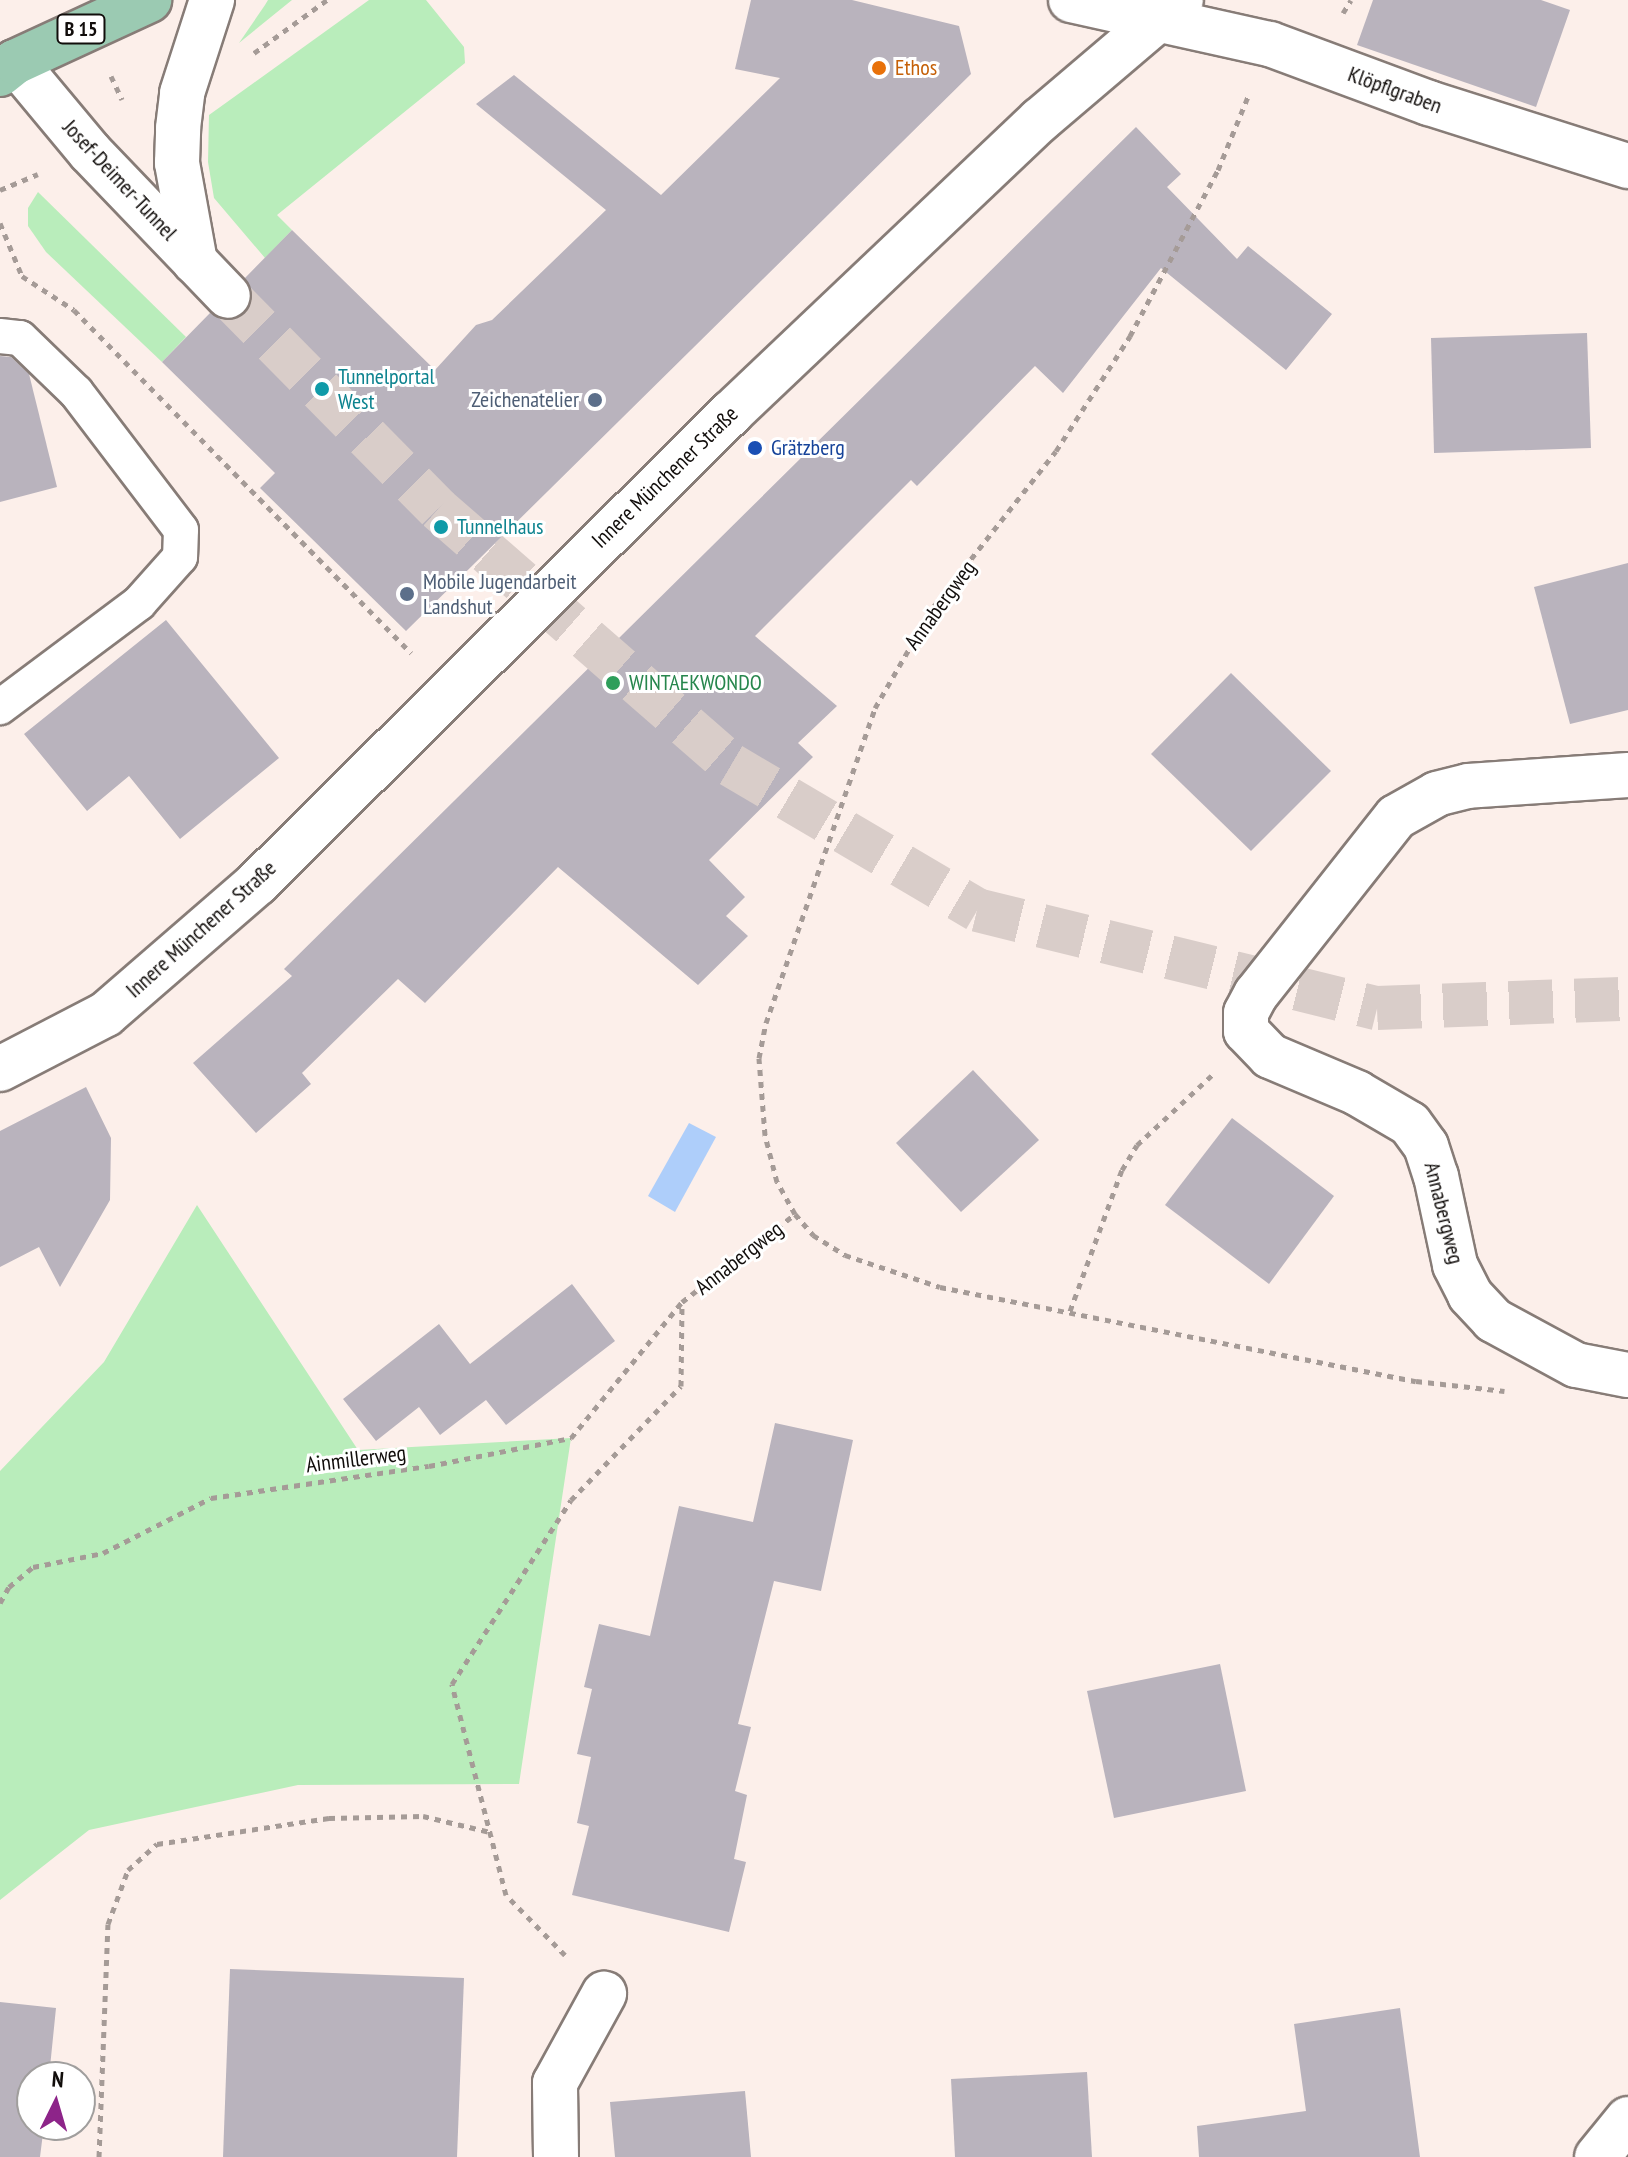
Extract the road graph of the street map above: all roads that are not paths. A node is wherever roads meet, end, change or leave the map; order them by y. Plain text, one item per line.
1 (149, 0) edge
2 (212, 0) edge
3 (1071, 0) edge
4 (1171, 9) edge
5 (5, 66) edge
6 (1628, 166) edge
7 (195, 262) junction
8 (228, 296) tunnel mouth
9 (0, 336) edge
10 (0, 707) edge
11 (1628, 775) edge
12 (0, 1069) edge
13 (1628, 1375) edge
14 (604, 1994) road end
15 (1628, 2119) edge
16 (556, 2157) edge
17 (1597, 2157) edge

1 - 5 main road, B 15
2 - 7 street
3 - 4 street
4 - 6 street, Klöpflgraben
4 - 12 street, Innere Münchener Straße
5 - 7 street, Josef-Deimer-Tunnel
7 - 8 street, Josef-Deimer-Tunnel
9 - 10 lane
11 - 13 street, Annabergweg
14 - 16 street
15 - 17 street

